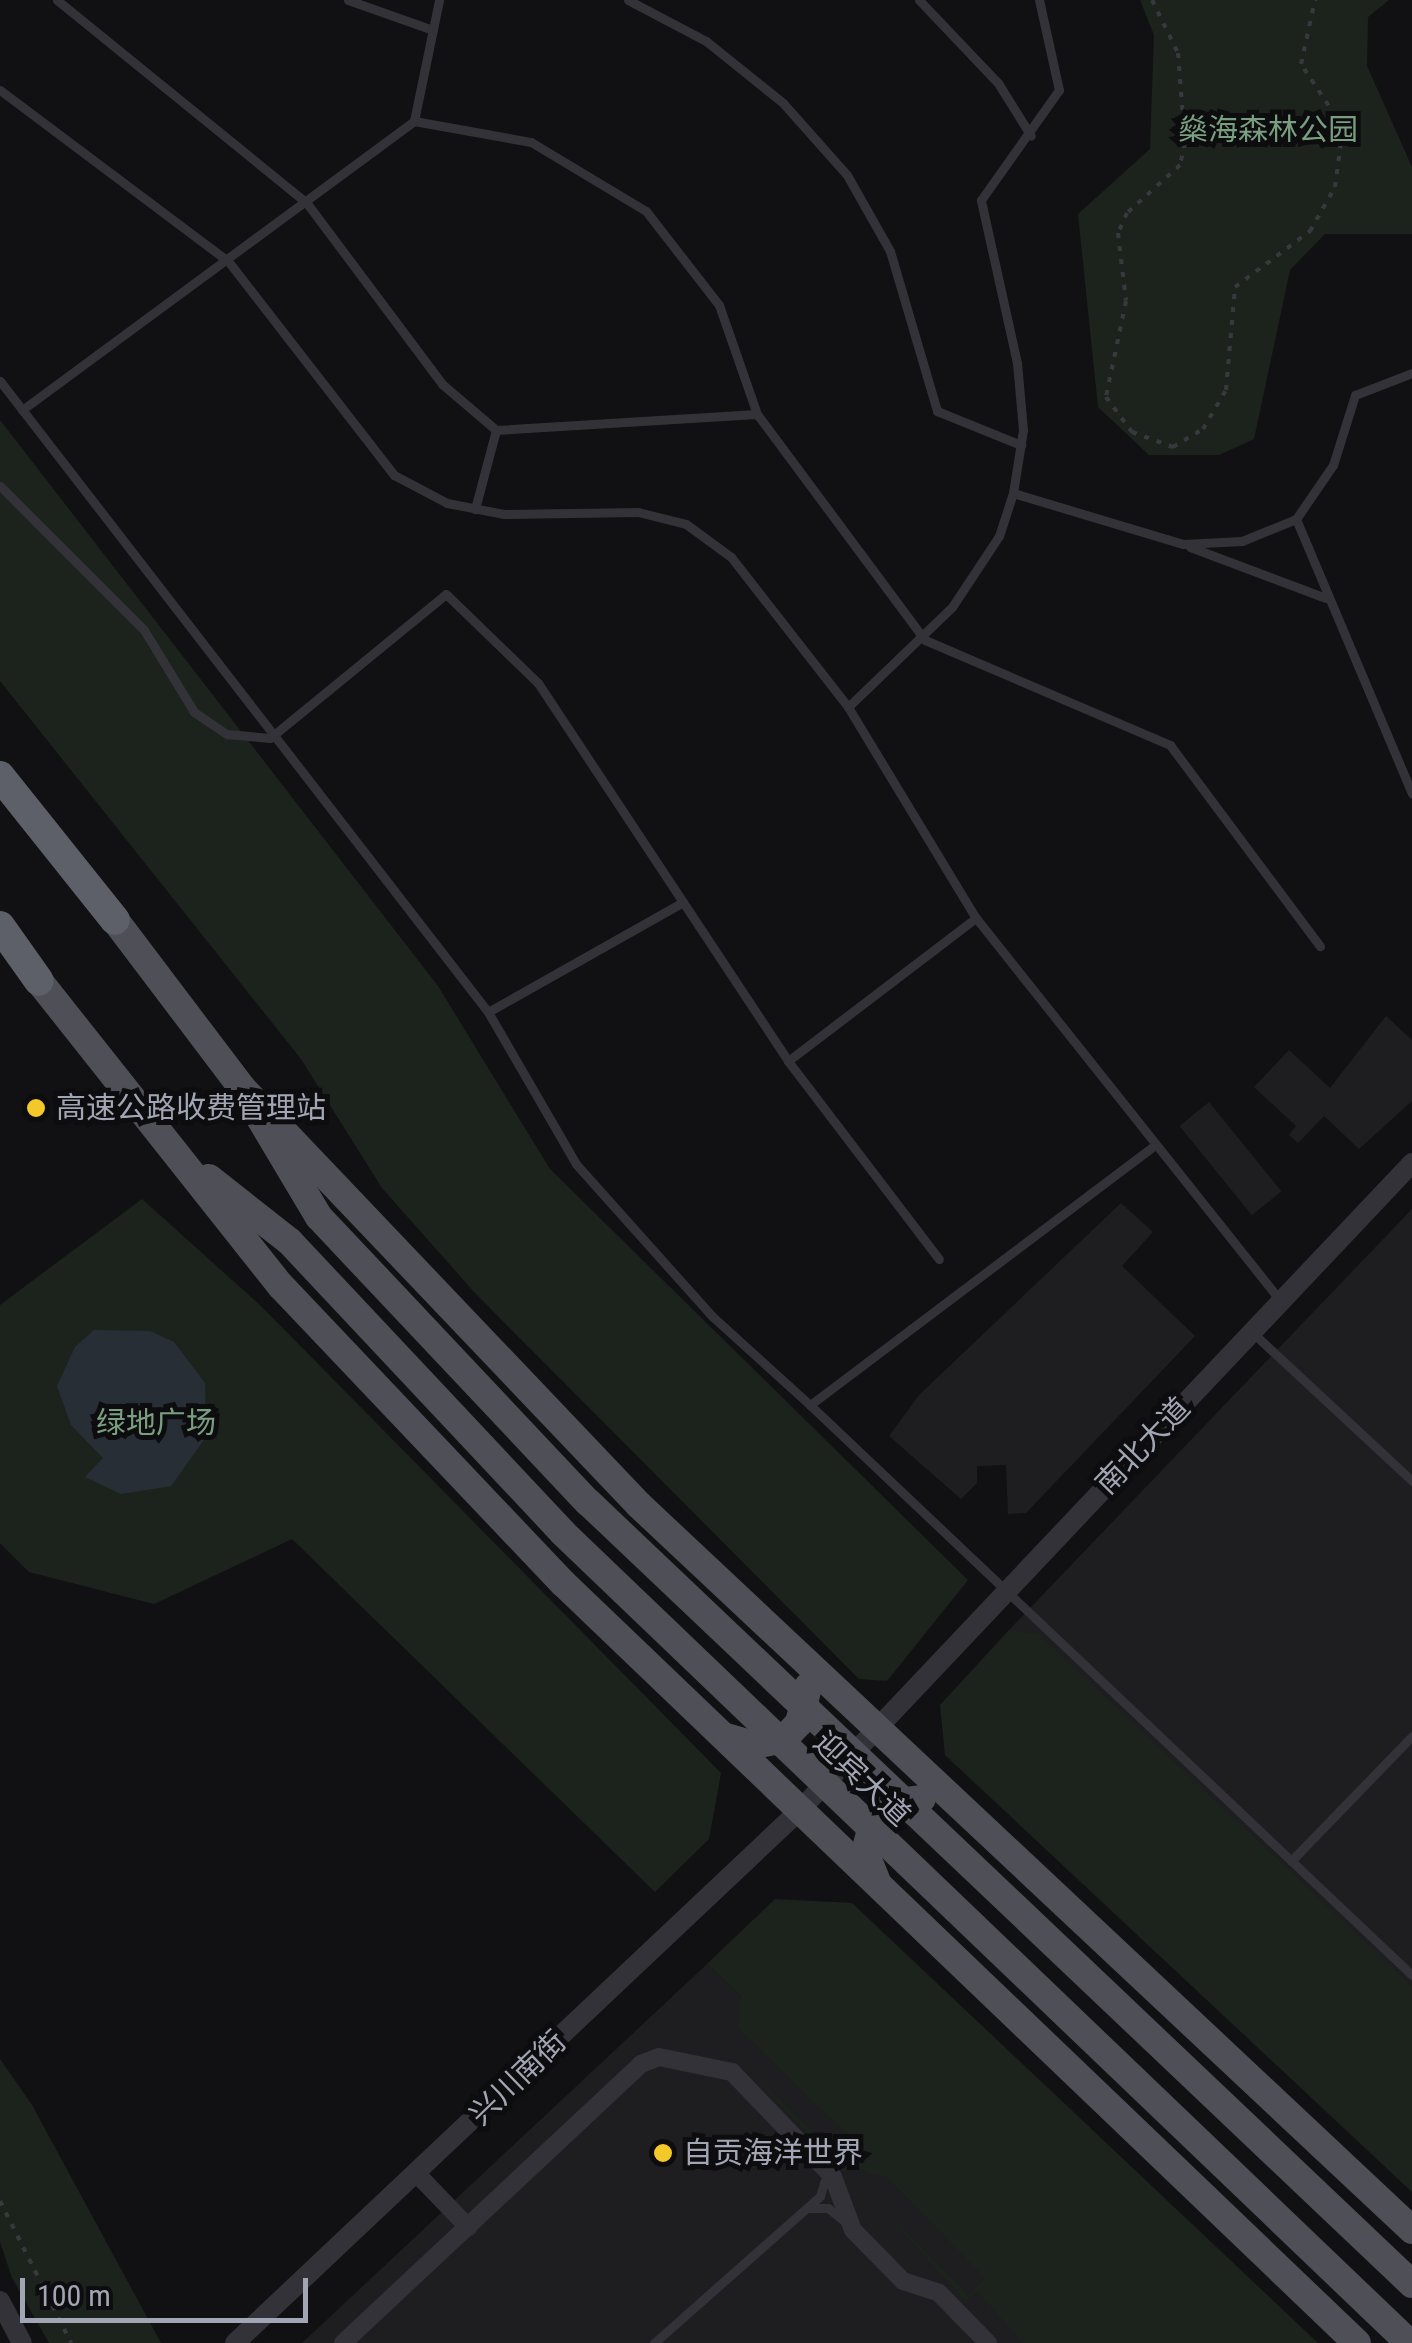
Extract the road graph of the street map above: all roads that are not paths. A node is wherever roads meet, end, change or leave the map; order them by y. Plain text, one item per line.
1 (57, 0) edge
2 (348, 0) edge
3 (440, 0) edge
4 (628, 0) edge
5 (919, 0) edge
6 (1039, 0) edge
7 (433, 30) junction
8 (0, 90) edge
9 (414, 121) junction
10 (1031, 136) junction
11 (306, 202) junction
12 (228, 262) junction
13 (1412, 373) edge
14 (0, 381) edge
15 (22, 410) junction
16 (758, 414) junction
17 (496, 430) junction
18 (1021, 445) junction
19 (0, 486) edge
20 (1013, 493) junction
21 (475, 508) junction
22 (1296, 520) junction
23 (1183, 544) junction
24 (1326, 598) junction
25 (925, 640) junction
26 (848, 707) junction
27 (270, 738) junction
28 (0, 776) edge
29 (1412, 794) edge
30 (683, 902) junction
31 (976, 918) junction
32 (115, 920) joint
33 (0, 926) edge
34 (1320, 946) dead end
35 (38, 981) joint
36 (488, 1012) junction
37 (788, 1061) junction
38 (242, 1088) junction
39 (169, 1146) junction
40 (1154, 1146) junction
41 (1412, 1163) edge
42 (940, 1259) dead end
43 (1280, 1302) junction
44 (1252, 1332) junction
45 (810, 1405) junction
46 (1412, 1481) edge
47 (1006, 1590) junction
48 (792, 1651) junction
49 (874, 1730) junction
50 (716, 1731) junction
51 (1412, 1736) edge
52 (800, 1811) junction
53 (965, 1814) junction
54 (1291, 1861) junction
55 (882, 1890) junction
56 (1412, 1975) edge
57 (827, 2170) junction
58 (417, 2174) junction
59 (806, 2208) junction
60 (468, 2227) junction
61 (850, 2228) junction
62 (1412, 2230) edge
63 (1412, 2284) edge
64 (0, 2301) edge
65 (22, 2343) edge
66 (235, 2343) edge
67 (342, 2343) edge
68 (654, 2343) edge
69 (988, 2343) edge
70 (1357, 2343) edge
71 (1409, 2343) edge

1 - 11 lane
2 - 7 lane
3 - 7 lane
4 - 18 lane
5 - 10 lane
6 - 10 lane
7 - 9 lane
8 - 12 lane
9 - 11 lane
9 - 16 lane
10 - 18 lane
11 - 12 lane
11 - 17 lane
12 - 15 lane
12 - 21 lane
13 - 22 lane
14 - 15 lane
15 - 27 lane
16 - 17 lane
16 - 25 lane
17 - 21 lane
18 - 20 lane
19 - 27 lane
20 - 23 lane
20 - 25 lane
21 - 26 lane
22 - 23 lane
22 - 24 lane
23 - 24 lane
24 - 29 lane
25 - 26 lane
25 - 34 lane
26 - 31 lane
27 - 30 lane
27 - 36 lane
28 - 32 highway
30 - 36 lane
30 - 37 lane
31 - 37 lane
31 - 40 lane
32 - 38 main road
33 - 35 highway
35 - 39 main road
36 - 45 lane
37 - 42 lane
38 - 48 main road
38 - 63 main road, 迎宾大道, bridge
39 - 50 main road
39 - 71 main road, 迎宾大道, bridge
40 - 43 lane
40 - 45 lane
41 - 43 street, 南北大道
43 - 44 street, 南北大道
44 - 46 lane
44 - 47 street, 南北大道
45 - 47 lane
47 - 49 street, 南北大道
47 - 54 lane
48 - 49 main road
48 - 50 main road
49 - 52 street, 兴川南街
49 - 53 main road
50 - 52 main road
51 - 54 lane
52 - 55 main road
52 - 58 street, 兴川南街
53 - 55 main road
53 - 62 main road
54 - 56 lane
55 - 70 main road
57 - 59 lane
57 - 60 street
57 - 61 street
58 - 60 street
58 - 66 street, 兴川南街
59 - 61 lane
59 - 68 lane
60 - 67 street
61 - 69 street
64 - 65 street

